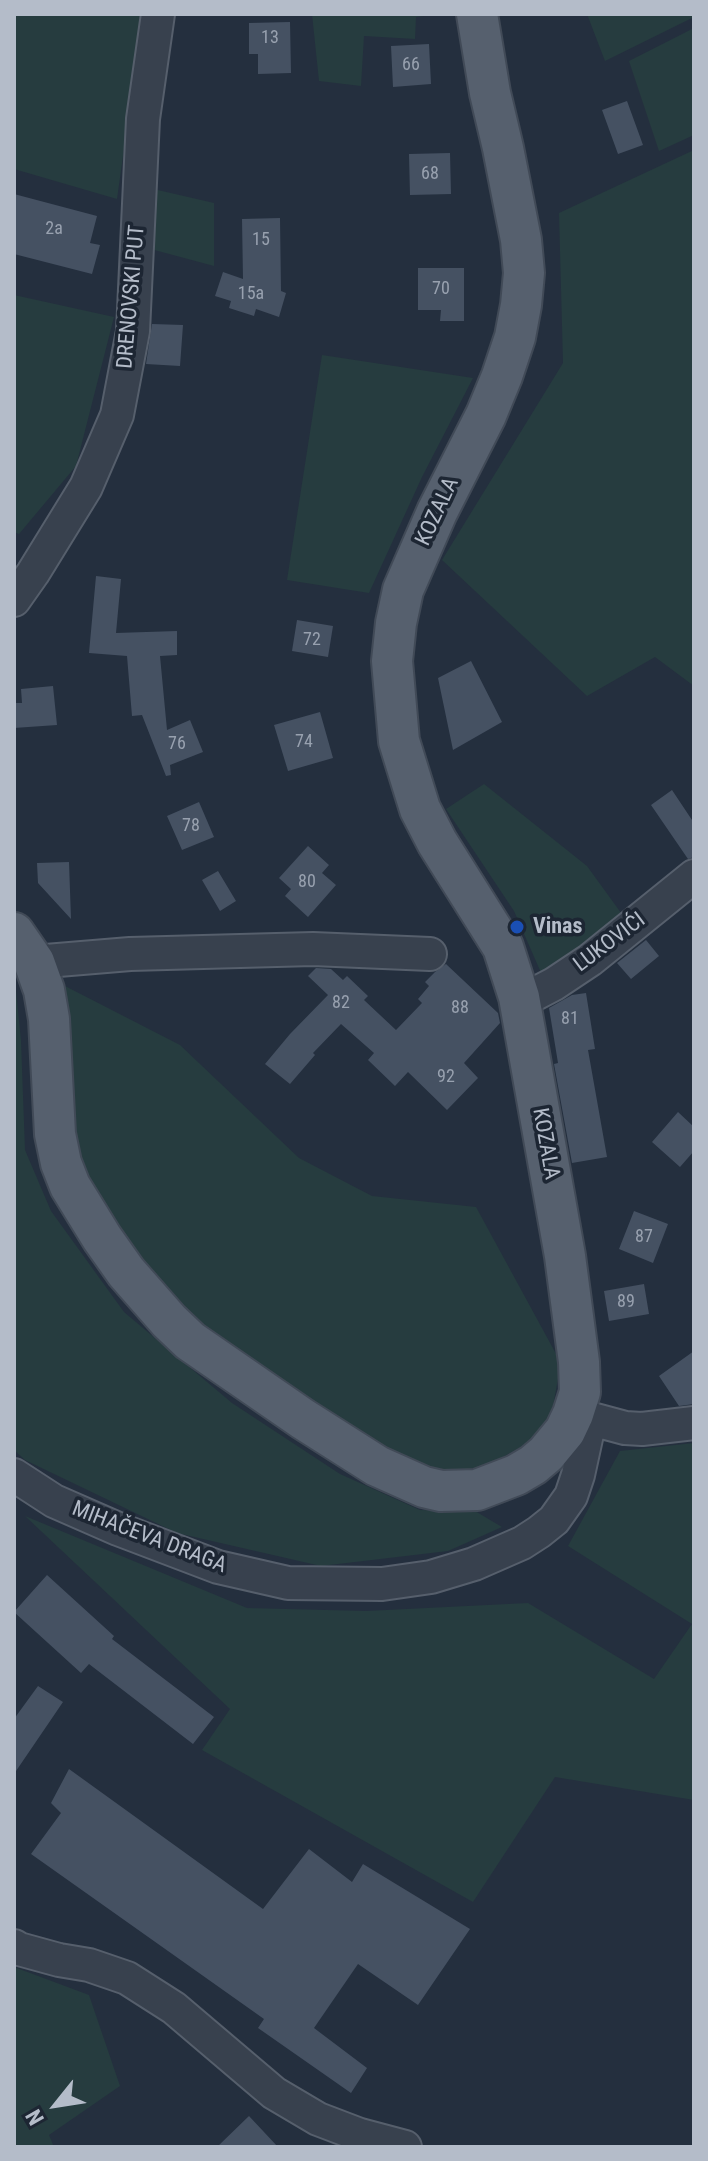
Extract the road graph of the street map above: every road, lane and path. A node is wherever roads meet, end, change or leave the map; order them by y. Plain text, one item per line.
1 (158, 14) edge
2 (477, 14) edge
3 (14, 600) edge
4 (694, 876) edge
5 (24, 948) edge
6 (430, 954) dead end
7 (519, 997) junction
8 (582, 1417) junction
9 (694, 1423) edge
10 (14, 1475) edge
11 (14, 1946) edge
12 (405, 2147) edge

1 - 3 street, DRENOVSKI PUT
2 - 7 main road, KOZALA
4 - 7 street, LUKOVIĆI
5 - 6 street
5 - 8 main road, KOZALA
7 - 8 main road, KOZALA
8 - 9 street
8 - 10 street, MIHAČEVA DRAGA
11 - 12 street

